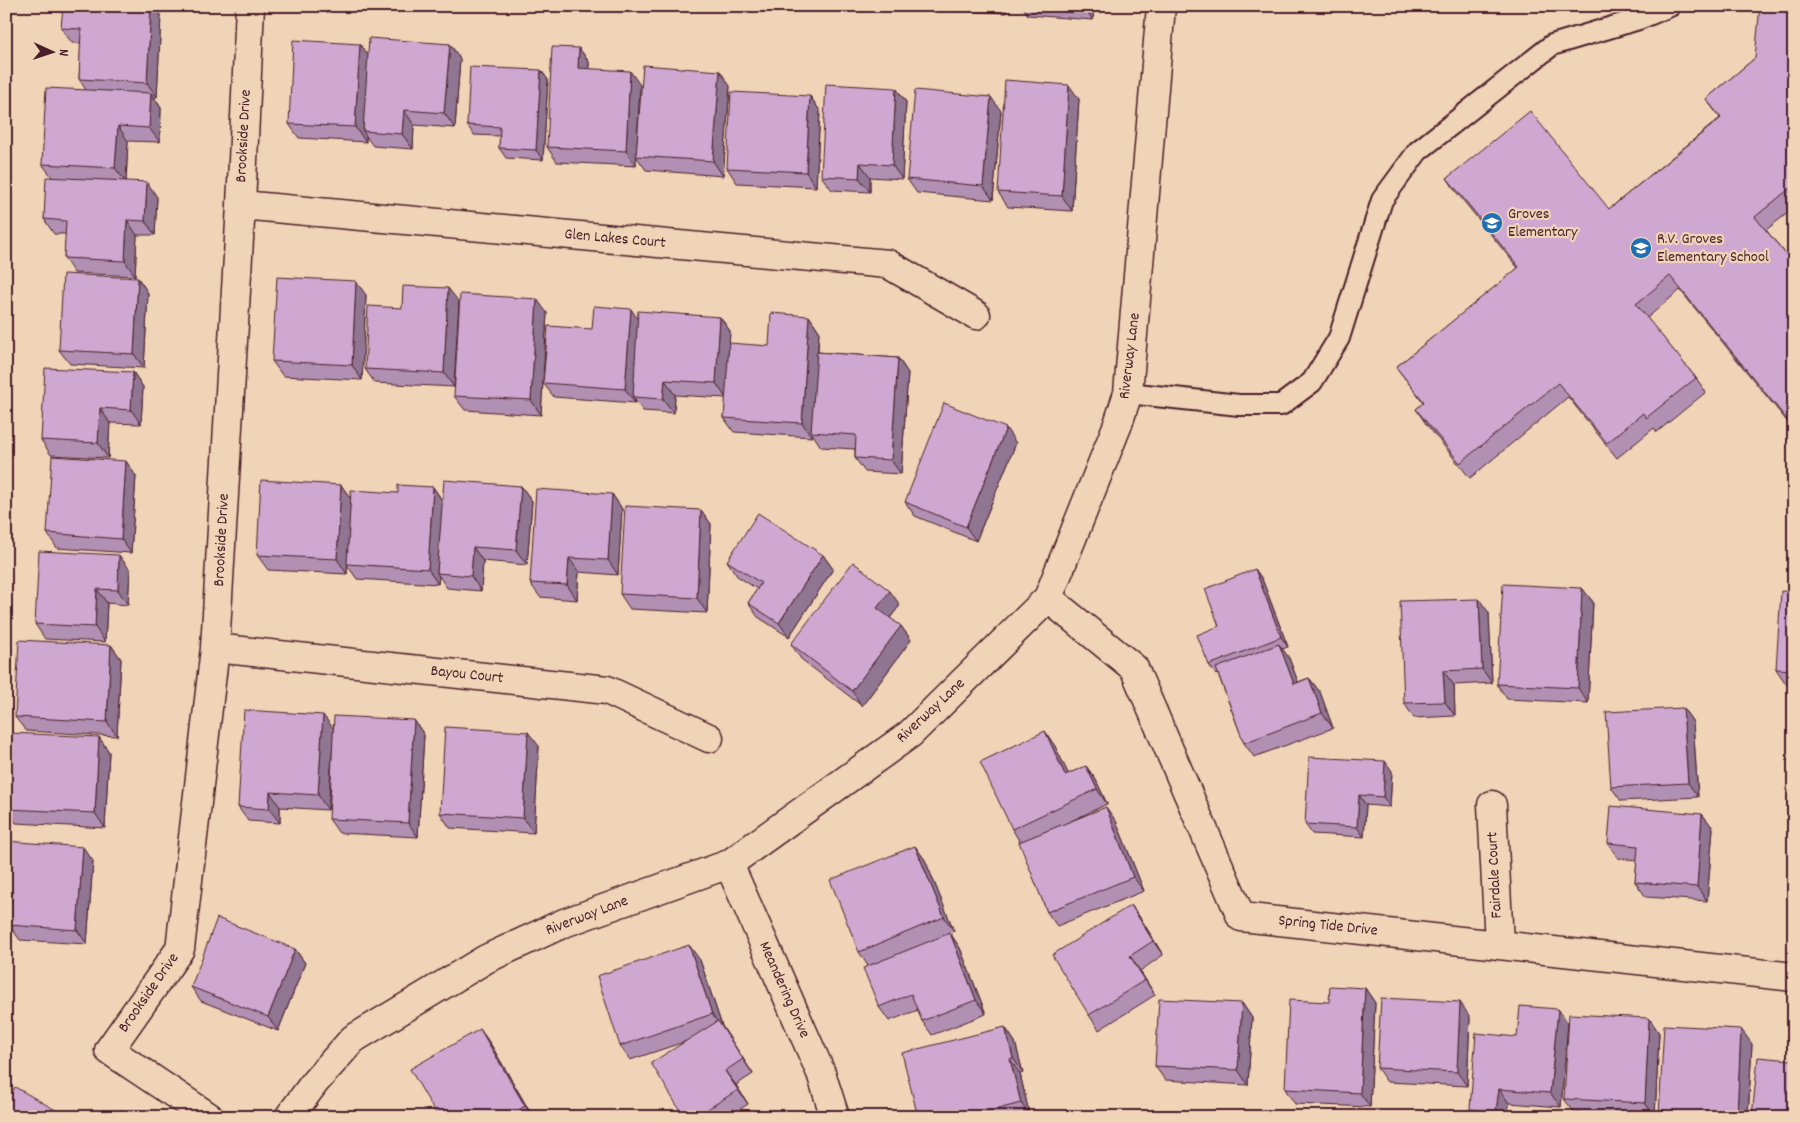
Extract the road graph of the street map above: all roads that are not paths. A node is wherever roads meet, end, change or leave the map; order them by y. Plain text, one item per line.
1 (250, 6) edge
2 (1160, 6) edge
3 (1670, 6) edge
4 (241, 205) junction
5 (976, 315) dead end
6 (1128, 393) junction
7 (1048, 598) junction
8 (215, 648) junction
9 (709, 738) dead end
10 (1492, 805) dead end
11 (729, 864) junction
12 (1499, 944) junction
13 (1794, 976) edge
14 (209, 1117) edge
15 (289, 1117) edge
16 (835, 1117) edge

1 - 4 street, Brookside Drive
2 - 6 street, Riverway Lane
3 - 6 lane
4 - 5 street, Glen Lakes Court
4 - 8 street, Brookside Drive
6 - 7 street, Riverway Lane
7 - 11 street, Riverway Lane
7 - 12 street, Spring Tide Drive
8 - 9 street, Bayou Court
8 - 14 street, Brookside Drive
10 - 12 street, Fairdale Court
11 - 15 street, Riverway Lane
11 - 16 street, Meandering Drive
12 - 13 street, Spring Tide Drive

